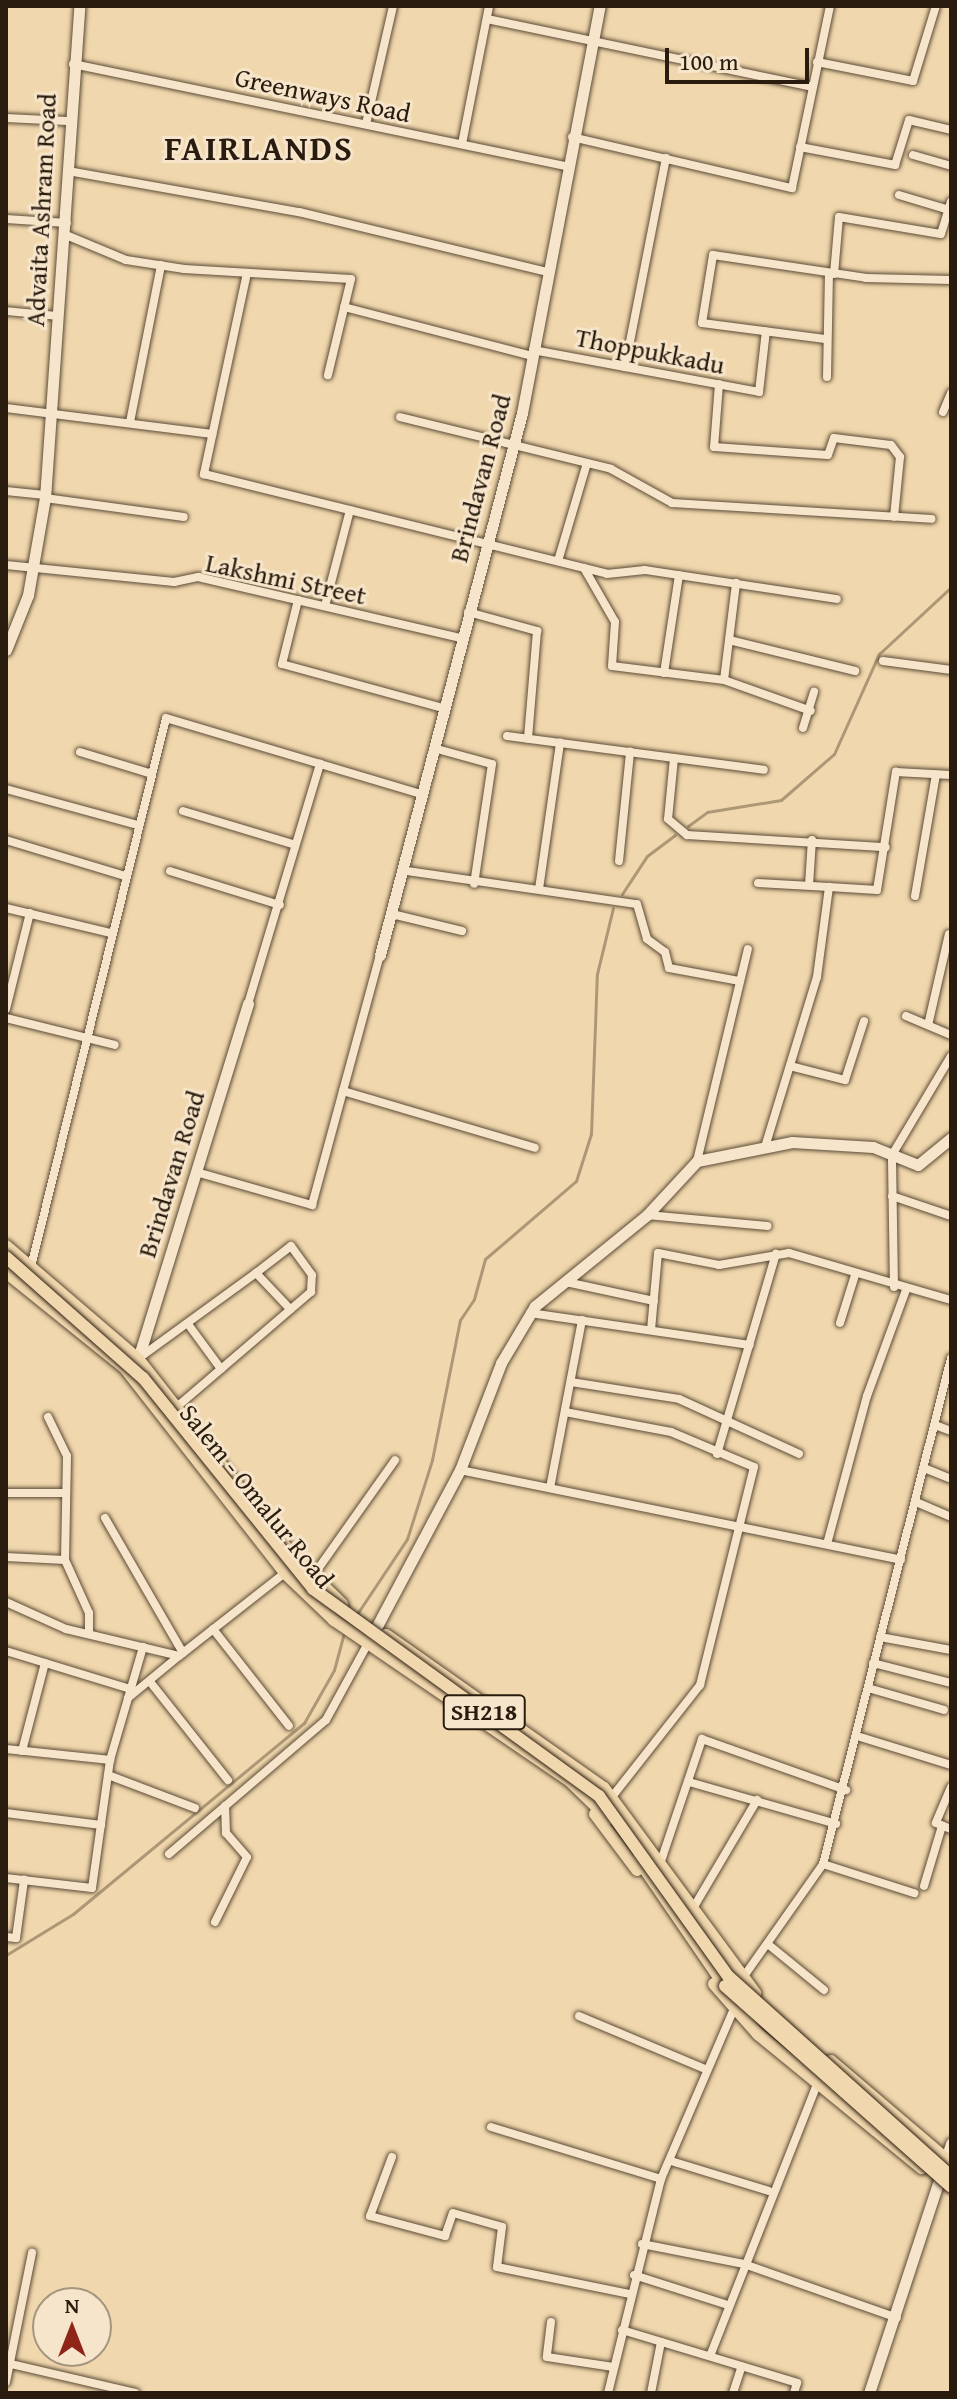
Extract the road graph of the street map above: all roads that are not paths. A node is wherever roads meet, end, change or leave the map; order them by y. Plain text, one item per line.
1 (79, 6) edge
2 (393, 6) edge
3 (489, 6) edge
4 (600, 6) edge
5 (830, 6) edge
6 (936, 6) edge
7 (487, 19) junction
8 (592, 37) junction
9 (817, 62) junction
10 (72, 64) junction
11 (812, 87) junction
12 (6, 118) edge
13 (67, 121) junction
14 (366, 124) junction
15 (951, 130) edge
16 (572, 137) junction
17 (462, 144) junction
18 (800, 147) junction
19 (913, 155) dead end
20 (666, 158) junction
21 (565, 166) junction
22 (951, 166) edge
23 (68, 171) junction
24 (899, 195) dead end
25 (950, 206) edge
26 (6, 219) edge
27 (67, 229) junction
28 (161, 265) junction
29 (547, 272) junction
30 (247, 273) junction
31 (832, 274) junction
32 (951, 280) edge
33 (344, 307) junction
34 (6, 311) edge
35 (58, 316) junction
36 (766, 331) junction
37 (825, 339) junction
38 (533, 353) junction
39 (625, 367) junction
40 (328, 375) dead end
41 (827, 377) dead end
42 (719, 384) junction
43 (951, 393) edge
44 (6, 408) edge
45 (50, 411) junction
46 (943, 412) dead end
47 (400, 417) dead end
48 (130, 422) junction
49 (212, 434) junction
50 (515, 445) junction
51 (587, 463) junction
52 (6, 491) edge
53 (45, 496) junction
54 (350, 510) junction
55 (184, 517) dead end
56 (894, 517) junction
57 (932, 519) dead end
58 (486, 542) junction
59 (558, 561) junction
60 (6, 565) edge
61 (584, 568) junction
62 (34, 570) junction
63 (679, 575) junction
64 (736, 583) junction
65 (837, 599) dead end
66 (298, 600) junction
67 (325, 606) junction
68 (468, 612) junction
69 (461, 638) junction
70 (729, 640) junction
71 (6, 650) edge
72 (883, 661) dead end
73 (951, 670) edge
74 (855, 671) dead end
75 (664, 673) junction
76 (724, 680) junction
77 (814, 692) dead end
78 (446, 709) junction
79 (811, 711) junction
80 (803, 728) dead end
81 (507, 736) dead end
82 (528, 739) junction
83 (560, 743) junction
84 (437, 749) junction
85 (80, 752) dead end
86 (630, 752) junction
87 (674, 758) junction
88 (320, 764) junction
89 (764, 770) dead end
90 (152, 774) junction
91 (936, 775) junction
92 (951, 775) edge
93 (6, 789) edge
94 (425, 796) junction
95 (183, 811) dead end
96 (138, 825) junction
97 (6, 840) edge
98 (812, 840) junction
99 (292, 844) junction
100 (886, 847) junction
101 (619, 861) dead end
102 (170, 871) dead end
103 (407, 871) junction
104 (125, 876) junction
105 (758, 883) dead end
106 (474, 884) junction
107 (809, 885) junction
108 (829, 887) junction
109 (539, 889) junction
110 (915, 896) dead end
111 (280, 905) junction
112 (6, 908) edge
113 (30, 913) junction
114 (396, 915) junction
115 (462, 931) dead end
116 (110, 933) junction
117 (949, 934) dead end
118 (748, 949) dead end
119 (380, 955) joint
120 (739, 981) junction
121 (248, 1004) joint
122 (6, 1009) edge
123 (906, 1016) dead end
124 (6, 1018) edge
125 (864, 1021) dead end
126 (929, 1021) junction
127 (951, 1035) edge
128 (85, 1038) junction
129 (115, 1045) dead end
130 (951, 1056) edge
131 (790, 1066) junction
132 (343, 1091) junction
133 (951, 1138) edge
134 (765, 1147) junction
135 (535, 1148) dead end
136 (892, 1155) junction
137 (697, 1161) junction
138 (196, 1172) junction
139 (892, 1196) junction
140 (647, 1215) junction
141 (951, 1216) edge
142 (768, 1226) dead end
143 (6, 1246) edge
144 (776, 1254) junction
145 (6, 1257) edge
146 (31, 1267) junction
147 (6, 1272) edge
148 (256, 1273) junction
149 (855, 1275) junction
150 (566, 1282) junction
151 (894, 1287) junction
152 (906, 1290) junction
153 (951, 1300) edge
154 (654, 1301) junction
155 (290, 1309) junction
156 (530, 1313) junction
157 (582, 1320) junction
158 (840, 1323) dead end
159 (188, 1324) junction
160 (651, 1330) junction
161 (750, 1345) junction
162 (138, 1359) junction
163 (951, 1359) edge
164 (125, 1368) junction
165 (221, 1369) junction
166 (571, 1382) junction
167 (179, 1405) junction
168 (565, 1412) junction
169 (48, 1417) dead end
170 (730, 1419) junction
171 (935, 1425) junction
172 (951, 1431) edge
173 (717, 1454) junction
174 (799, 1454) dead end
175 (395, 1460) dead end
176 (924, 1468) junction
177 (460, 1470) junction
178 (951, 1479) edge
179 (550, 1488) junction
180 (6, 1493) edge
181 (66, 1493) junction
182 (916, 1502) junction
183 (951, 1517) edge
184 (105, 1518) dead end
185 (737, 1526) junction
186 (827, 1544) junction
187 (6, 1557) edge
188 (65, 1560) junction
189 (901, 1560) junction
190 (285, 1573) junction
191 (313, 1576) junction
192 (6, 1602) edge
193 (375, 1628) junction
194 (213, 1629) junction
195 (89, 1634) junction
196 (880, 1637) junction
197 (143, 1647) junction
198 (366, 1647) junction
199 (951, 1650) edge
200 (6, 1651) edge
201 (181, 1654) junction
202 (45, 1663) junction
203 (873, 1663) junction
204 (151, 1683) junction
205 (951, 1683) edge
206 (868, 1688) junction
207 (129, 1694) junction
208 (944, 1710) dead end
209 (289, 1726) dead end
210 (857, 1736) junction
211 (6, 1749) edge
212 (22, 1751) junction
213 (110, 1760) junction
214 (951, 1765) edge
215 (108, 1775) junction
216 (228, 1780) dead end
217 (570, 1781) junction
218 (689, 1782) junction
219 (951, 1787) edge
220 (846, 1790) junction
221 (612, 1797) junction
222 (757, 1800) junction
223 (225, 1806) junction
224 (195, 1808) dead end
225 (6, 1813) edge
226 (836, 1824) junction
227 (101, 1825) junction
228 (946, 1827) edge
229 (169, 1854) dead end
230 (660, 1864) junction
231 (823, 1864) junction
232 (6, 1878) edge
233 (24, 1880) junction
234 (924, 1886) dead end
235 (914, 1893) dead end
236 (692, 1910) junction
237 (215, 1922) dead end
238 (6, 1937) edge
239 (769, 1945) junction
240 (742, 1980) junction
241 (824, 1990) dead end
242 (734, 2009) junction
243 (579, 2016) dead end
244 (705, 2069) junction
245 (817, 2085) junction
246 (491, 2127) dead end
247 (951, 2143) edge
248 (392, 2157) dead end
249 (948, 2160) edge
250 (671, 2161) junction
251 (951, 2176) edge
252 (661, 2179) junction
253 (936, 2180) junction
254 (951, 2187) edge
255 (769, 2191) junction
256 (951, 2194) edge
257 (642, 2244) junction
258 (32, 2253) dead end
259 (744, 2264) junction
260 (634, 2275) junction
261 (630, 2294) junction
262 (725, 2304) junction
263 (897, 2318) junction
264 (551, 2322) dead end
265 (622, 2330) junction
266 (661, 2342) junction
267 (710, 2356) junction
268 (11, 2364) junction
269 (742, 2366) junction
270 (613, 2367) junction
271 (6, 2382) edge
272 (102, 2389) edge
273 (136, 2393) edge
274 (608, 2393) edge
275 (651, 2393) edge
276 (733, 2393) edge
277 (794, 2393) edge
278 (869, 2393) edge

1 - 10 street, Advaita Ashram Road
2 - 14 street
3 - 7 street
4 - 8 street, Brindavan Road
5 - 9 street
6 - 9 street
7 - 8 street
7 - 17 street
8 - 11 street
8 - 16 street, Brindavan Road
9 - 11 street
10 - 13 street, Advaita Ashram Road
10 - 14 street, Greenways Road
11 - 18 street
12 - 13 street
13 - 23 street, Advaita Ashram Road
14 - 17 street, Greenways Road
15 - 18 street
16 - 20 street
16 - 21 street, Brindavan Road
17 - 21 street, Greenways Road
18 - 20 street
19 - 22 street
20 - 39 street
21 - 29 street, Brindavan Road
23 - 27 street, Advaita Ashram Road
23 - 29 street
24 - 25 street
25 - 31 street
26 - 27 street
27 - 28 street
27 - 35 street, Advaita Ashram Road
28 - 30 street
28 - 48 street
29 - 38 street, Brindavan Road
30 - 33 street
30 - 49 street
31 - 32 street
31 - 36 street
31 - 37 street
33 - 38 street, Thoppukkadu
33 - 40 street
34 - 35 street
35 - 45 street, Advaita Ashram Road
36 - 37 street
36 - 42 street, Thoppukkadu
37 - 41 street
38 - 39 street, Thoppukkadu
38 - 50 street, Brindavan Road
39 - 42 street, Thoppukkadu
42 - 56 street
43 - 46 street
44 - 45 street
45 - 48 street
45 - 53 street, Advaita Ashram Road
47 - 50 street
48 - 49 street
49 - 54 street
50 - 51 street
50 - 58 street, Brindavan Road
51 - 56 street
51 - 59 street
52 - 53 street
53 - 55 street
53 - 62 street, Advaita Ashram Road
54 - 58 street
54 - 67 street
56 - 57 street
58 - 59 street
58 - 68 street, Brindavan Road
59 - 61 street
60 - 62 street, Lakshmi Street
61 - 63 street
61 - 75 street
62 - 66 street, Lakshmi Street
62 - 71 street, Advaita Ashram Road
63 - 64 street
63 - 75 street
64 - 65 street
64 - 70 street
66 - 67 street, Lakshmi Street
66 - 78 street
67 - 69 street, Lakshmi Street
68 - 69 street, Brindavan Road
68 - 82 street
69 - 78 street, Brindavan Road
70 - 74 street
70 - 76 street
72 - 73 street
75 - 76 street
76 - 79 street
77 - 79 street
78 - 84 street, Brindavan Road
79 - 80 street
81 - 82 street
82 - 83 street
83 - 86 street
83 - 109 street
84 - 94 street, Brindavan Road
84 - 106 street
85 - 90 street
86 - 87 street
86 - 101 street
87 - 89 street
87 - 98 street
88 - 90 street
88 - 94 street
88 - 99 street
90 - 96 street
91 - 92 street
91 - 100 street
91 - 110 street
93 - 96 street
94 - 103 street, Brindavan Road
95 - 99 street
96 - 104 street
97 - 104 street
98 - 100 street
98 - 107 street
99 - 111 street
100 - 108 street
102 - 111 street
103 - 106 street
103 - 114 street, Brindavan Road
104 - 116 street
105 - 107 street
106 - 109 street
107 - 108 street
108 - 131 street
109 - 120 street
111 - 121 street
112 - 113 street
113 - 116 street
113 - 122 street
114 - 115 street
114 - 119 street, Brindavan Road
116 - 128 street
117 - 126 street
118 - 120 street
119 - 132 street
120 - 137 street
121 - 138 street, Brindavan Road
123 - 126 street
124 - 128 street
125 - 131 street
126 - 127 street
128 - 129 street
128 - 146 street
130 - 136 street
131 - 134 street
132 - 135 street
132 - 138 street
133 - 136 street
134 - 136 street
134 - 137 street
136 - 139 street
137 - 140 street
138 - 162 street, Brindavan Road
139 - 141 street
139 - 151 street
140 - 142 street
140 - 150 street
143 - 146 main road
144 - 149 street
144 - 154 street
144 - 161 street
145 - 251 main road, SH218, bridge
146 - 162 main road
147 - 164 main road, Salem - Omalur Road / SH218
148 - 155 street
148 - 155 street
148 - 159 street
149 - 151 street
149 - 158 street
150 - 154 street
150 - 156 street
151 - 152 street
152 - 153 street
152 - 186 street
154 - 160 street
155 - 165 street
156 - 157 street
156 - 177 street
157 - 160 street
157 - 166 street
159 - 162 street
159 - 165 street
160 - 161 street
161 - 170 street
162 - 164 street
162 - 167 main road
163 - 171 street
164 - 190 main road, Salem - Omalur Road / SH218
165 - 167 street
166 - 168 street
166 - 170 street
167 - 191 main road
168 - 173 street
168 - 179 street
169 - 181 street
170 - 173 street
170 - 174 street
171 - 172 street
171 - 176 street
173 - 185 street
175 - 191 street
176 - 178 street
176 - 182 street
177 - 179 street
177 - 193 street
179 - 185 street
180 - 181 street
181 - 188 street
182 - 183 street
182 - 189 street
184 - 201 street
185 - 186 street
185 - 221 street
186 - 189 street
187 - 188 street
188 - 195 street
189 - 196 street
190 - 194 street
190 - 198 main road, Salem - Omalur Road / SH218
191 - 193 main road
192 - 195 street
193 - 198 street
193 - 221 main road
194 - 201 street
194 - 209 street
195 - 197 street
196 - 199 street
196 - 203 street
197 - 201 street
197 - 207 street
198 - 217 main road, Salem - Omalur Road / SH218
198 - 223 street
200 - 202 street
201 - 204 street
202 - 207 street
202 - 212 street
203 - 205 street
203 - 206 street
204 - 207 street
204 - 216 street
206 - 208 street
206 - 210 street
207 - 213 street
210 - 214 street
210 - 220 street
211 - 212 street
212 - 213 street
213 - 215 street
215 - 224 street
215 - 227 street
217 - 242 main road
217 - 254 main road, SH218, bridge
218 - 220 street
218 - 222 street
218 - 230 street
219 - 228 street
220 - 226 street
221 - 230 main road
222 - 226 street
222 - 236 street
223 - 229 street
223 - 237 street
225 - 227 street
226 - 231 street
227 - 233 street
228 - 234 street
230 - 236 main road
231 - 235 street
231 - 239 street
232 - 233 street
233 - 238 street
236 - 240 main road
239 - 240 street
239 - 241 street
240 - 249 main road
242 - 244 street
242 - 245 main road
243 - 244 street
244 - 250 street
245 - 253 main road
245 - 255 street
246 - 252 street
247 - 249 street
248 - 261 street
249 - 253 street
250 - 252 street
250 - 255 street
252 - 257 street
253 - 256 main road
253 - 263 street
255 - 259 street
257 - 259 street
257 - 260 street
258 - 268 street
259 - 262 street
259 - 263 street
260 - 261 street
260 - 262 street
261 - 265 street
262 - 267 street
263 - 278 street
264 - 270 street
265 - 266 street
265 - 270 street
266 - 267 street
266 - 275 street
267 - 269 street
268 - 271 street
268 - 272 street
269 - 276 street
269 - 277 street
270 - 274 street
272 - 273 street

